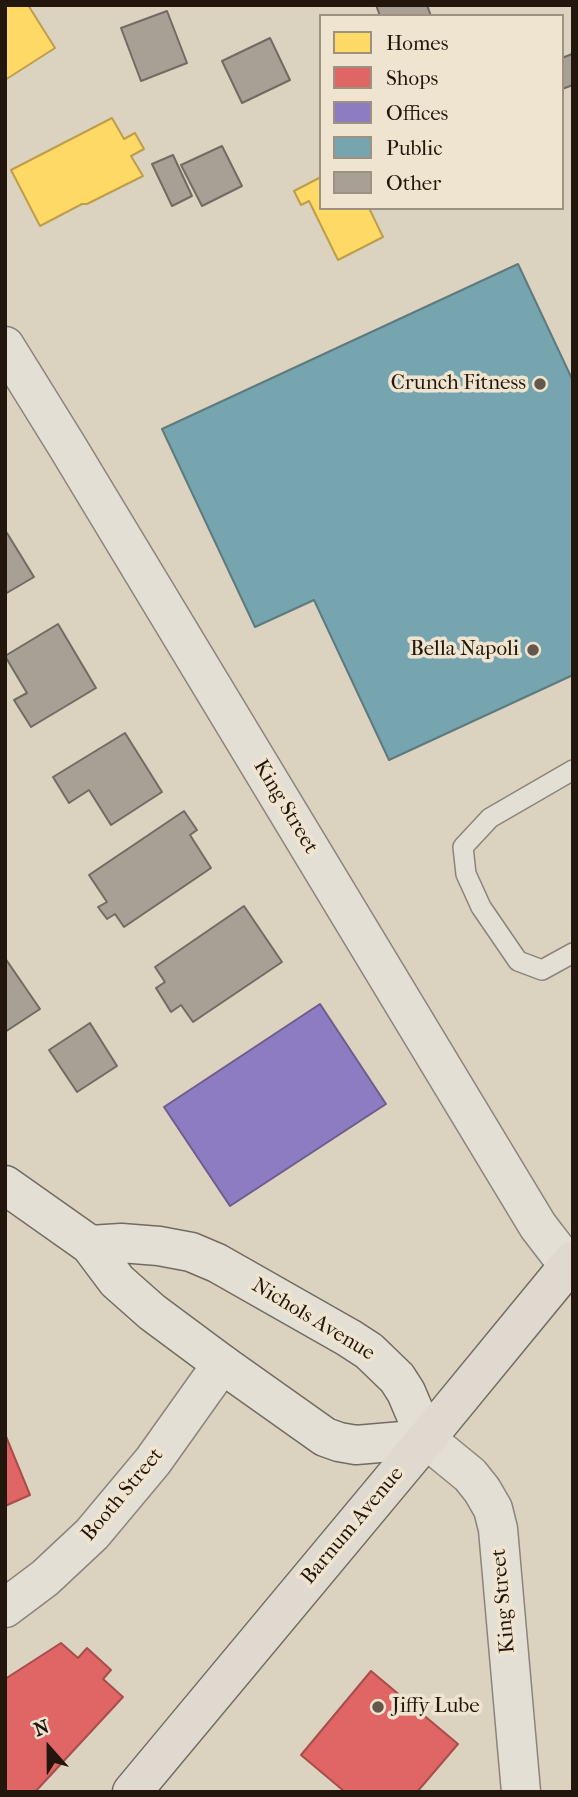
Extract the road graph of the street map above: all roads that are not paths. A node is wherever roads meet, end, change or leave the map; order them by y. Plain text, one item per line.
1 (5, 346) edge
2 (573, 770) edge
3 (573, 953) edge
4 (5, 1185) edge
5 (90, 1245) junction
6 (571, 1264) edge
7 (222, 1364) junction
8 (426, 1439) junction
9 (5, 1608) edge
10 (132, 1792) edge
11 (522, 1792) edge

1 - 6 street, King Street
2 - 3 lane
4 - 5 street
5 - 7 street
5 - 8 street, Nichols Avenue
6 - 8 main road, Barnum Avenue
7 - 8 street
7 - 9 street, Booth Street
8 - 10 main road, Barnum Avenue
8 - 11 street, King Street

